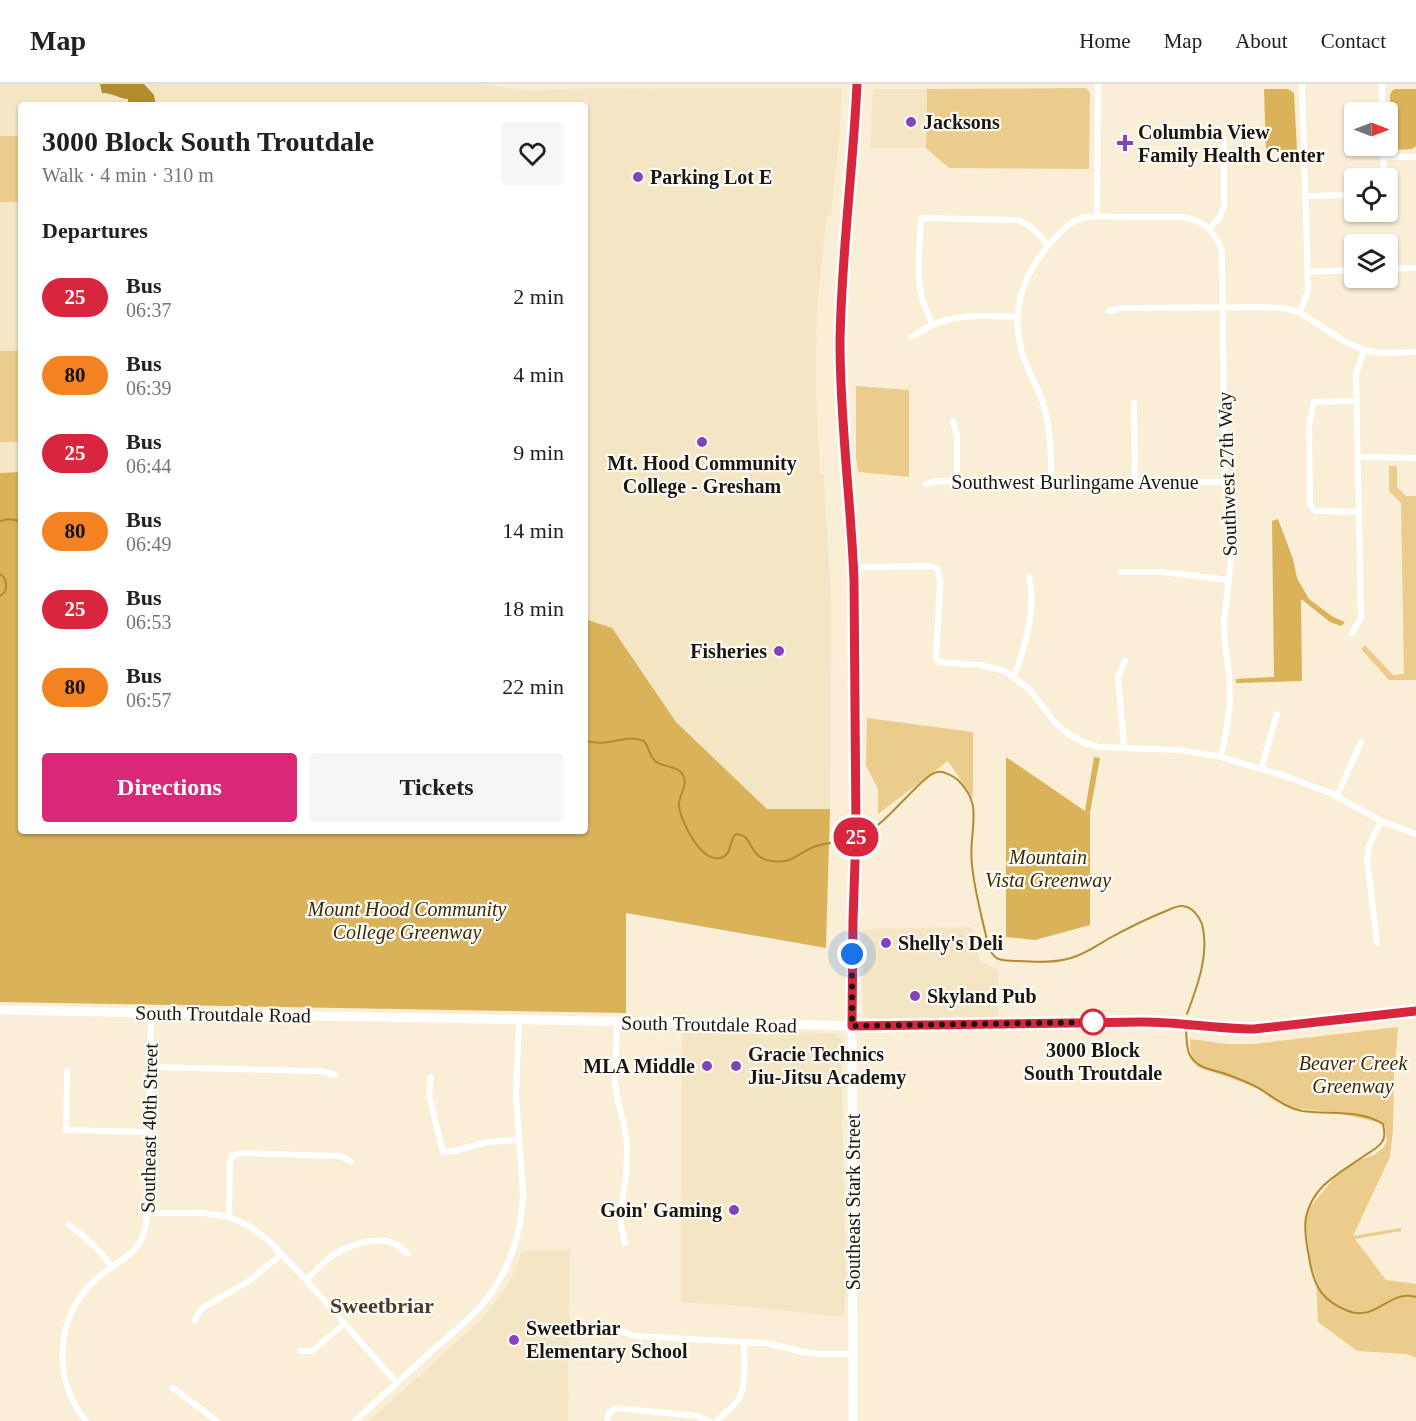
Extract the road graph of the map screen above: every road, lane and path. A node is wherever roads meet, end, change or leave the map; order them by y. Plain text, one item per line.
1 (857, 84) edge
2 (1098, 84) edge
3 (1302, 84) edge
4 (1382, 84) edge
5 (1382, 102) edge
6 (1224, 139) dead end
7 (1416, 157) edge
8 (1383, 158) joint
9 (1384, 168) edge
10 (1344, 195) edge
11 (1306, 196) junction
12 (1097, 216) junction
13 (1210, 228) junction
14 (1048, 245) junction
15 (1416, 268) edge
16 (1398, 269) edge
17 (1344, 270) edge
18 (1308, 272) junction
19 (1222, 308) junction
20 (1109, 311) dead end
21 (1299, 312) junction
22 (1017, 316) junction
23 (933, 324) junction
24 (911, 337) dead end
25 (1364, 350) junction
26 (1416, 352) edge
27 (1356, 401) junction
28 (1134, 403) dead end
29 (953, 422) dead end
30 (1359, 457) junction
31 (1416, 458) edge
32 (957, 481) junction
33 (1050, 482) junction
34 (1135, 482) junction
35 (1225, 482) junction
36 (926, 484) dead end
37 (1359, 512) junction
38 (854, 567) junction
39 (1121, 572) dead end
40 (1029, 577) dead end
41 (1229, 580) junction
42 (1352, 633) dead end
43 (1125, 661) dead end
44 (1014, 677) junction
45 (1277, 714) dead end
46 (1361, 742) dead end
47 (1124, 747) junction
48 (1221, 757) junction
49 (1261, 768) junction
50 (1337, 796) junction
51 (1381, 821) junction
52 (1416, 834) edge
53 (1377, 943) dead end
54 (0, 1010) edge
55 (1416, 1011) edge
56 (151, 1013) junction
57 (519, 1020) junction
58 (617, 1022) junction
59 (852, 1026) junction
60 (150, 1067) junction
61 (67, 1071) dead end
62 (335, 1075) dead end
63 (431, 1077) dead end
64 (149, 1132) junction
65 (519, 1140) junction
66 (351, 1162) dead end
67 (147, 1213) junction
68 (229, 1217) junction
69 (69, 1225) dead end
70 (625, 1243) dead end
71 (282, 1254) junction
72 (408, 1254) dead end
73 (112, 1267) junction
74 (306, 1280) junction
75 (195, 1320) dead end
76 (344, 1324) junction
77 (618, 1330) dead end
78 (744, 1343) junction
79 (300, 1351) dead end
80 (854, 1354) junction
81 (397, 1383) junction
82 (173, 1388) dead end
83 (86, 1421) edge
84 (217, 1421) edge
85 (355, 1421) edge
86 (607, 1421) edge
87 (710, 1421) edge
88 (717, 1421) edge
89 (853, 1421) edge

1 - 38 main road, Southeast Stark Street
2 - 12 street
3 - 11 street
4 - 5 street
6 - 13 street
7 - 8 street
8 - 9 street
10 - 11 street
11 - 18 street
12 - 13 street
12 - 14 street
13 - 19 street, Southwest 27th Way
14 - 22 street
14 - 23 street
15 - 16 street
17 - 18 street
18 - 21 street
19 - 20 street
19 - 21 street
19 - 35 street, Southwest 27th Way
21 - 25 street
22 - 23 street
22 - 33 street
23 - 24 street
25 - 26 street
25 - 27 street
27 - 30 street
27 - 37 street
28 - 34 street
29 - 32 street
30 - 31 street
30 - 37 street
32 - 33 street, Southwest Burlingame Avenue
32 - 36 street, Southwest Burlingame Avenue
33 - 34 street, Southwest Burlingame Avenue
34 - 35 street, Southwest Burlingame Avenue
35 - 41 street, Southwest 27th Way
37 - 42 street
38 - 44 street
38 - 59 main road, Southeast Stark Street
39 - 41 street
40 - 44 street
41 - 48 street, Southwest 27th Way
43 - 47 street
44 - 47 street
45 - 49 street
46 - 50 street
47 - 48 street
48 - 49 street
49 - 50 street
50 - 51 street
51 - 52 street
51 - 53 street
54 - 56 main road, South Troutdale Road
55 - 59 main road, South Troutdale Road
56 - 57 main road, South Troutdale Road
56 - 60 street, Southeast 40th Street
57 - 58 main road, South Troutdale Road
57 - 65 street
58 - 59 main road, South Troutdale Road
58 - 70 street
59 - 80 main road, Southeast Stark Street
60 - 62 street
60 - 64 street, Southeast 40th Street
61 - 64 street
63 - 65 street
64 - 67 street, Southeast 40th Street
65 - 81 street
66 - 68 street
67 - 68 street
67 - 73 street, Southeast 40th Street
68 - 71 street
69 - 73 street
71 - 74 street
71 - 75 street
72 - 74 street
73 - 83 street, Southeast 40th Street
74 - 76 street
76 - 79 street
76 - 81 street
77 - 78 street
78 - 80 street
78 - 88 street
80 - 89 main road, Southeast Stark Street
81 - 85 street
82 - 84 street
86 - 87 street

